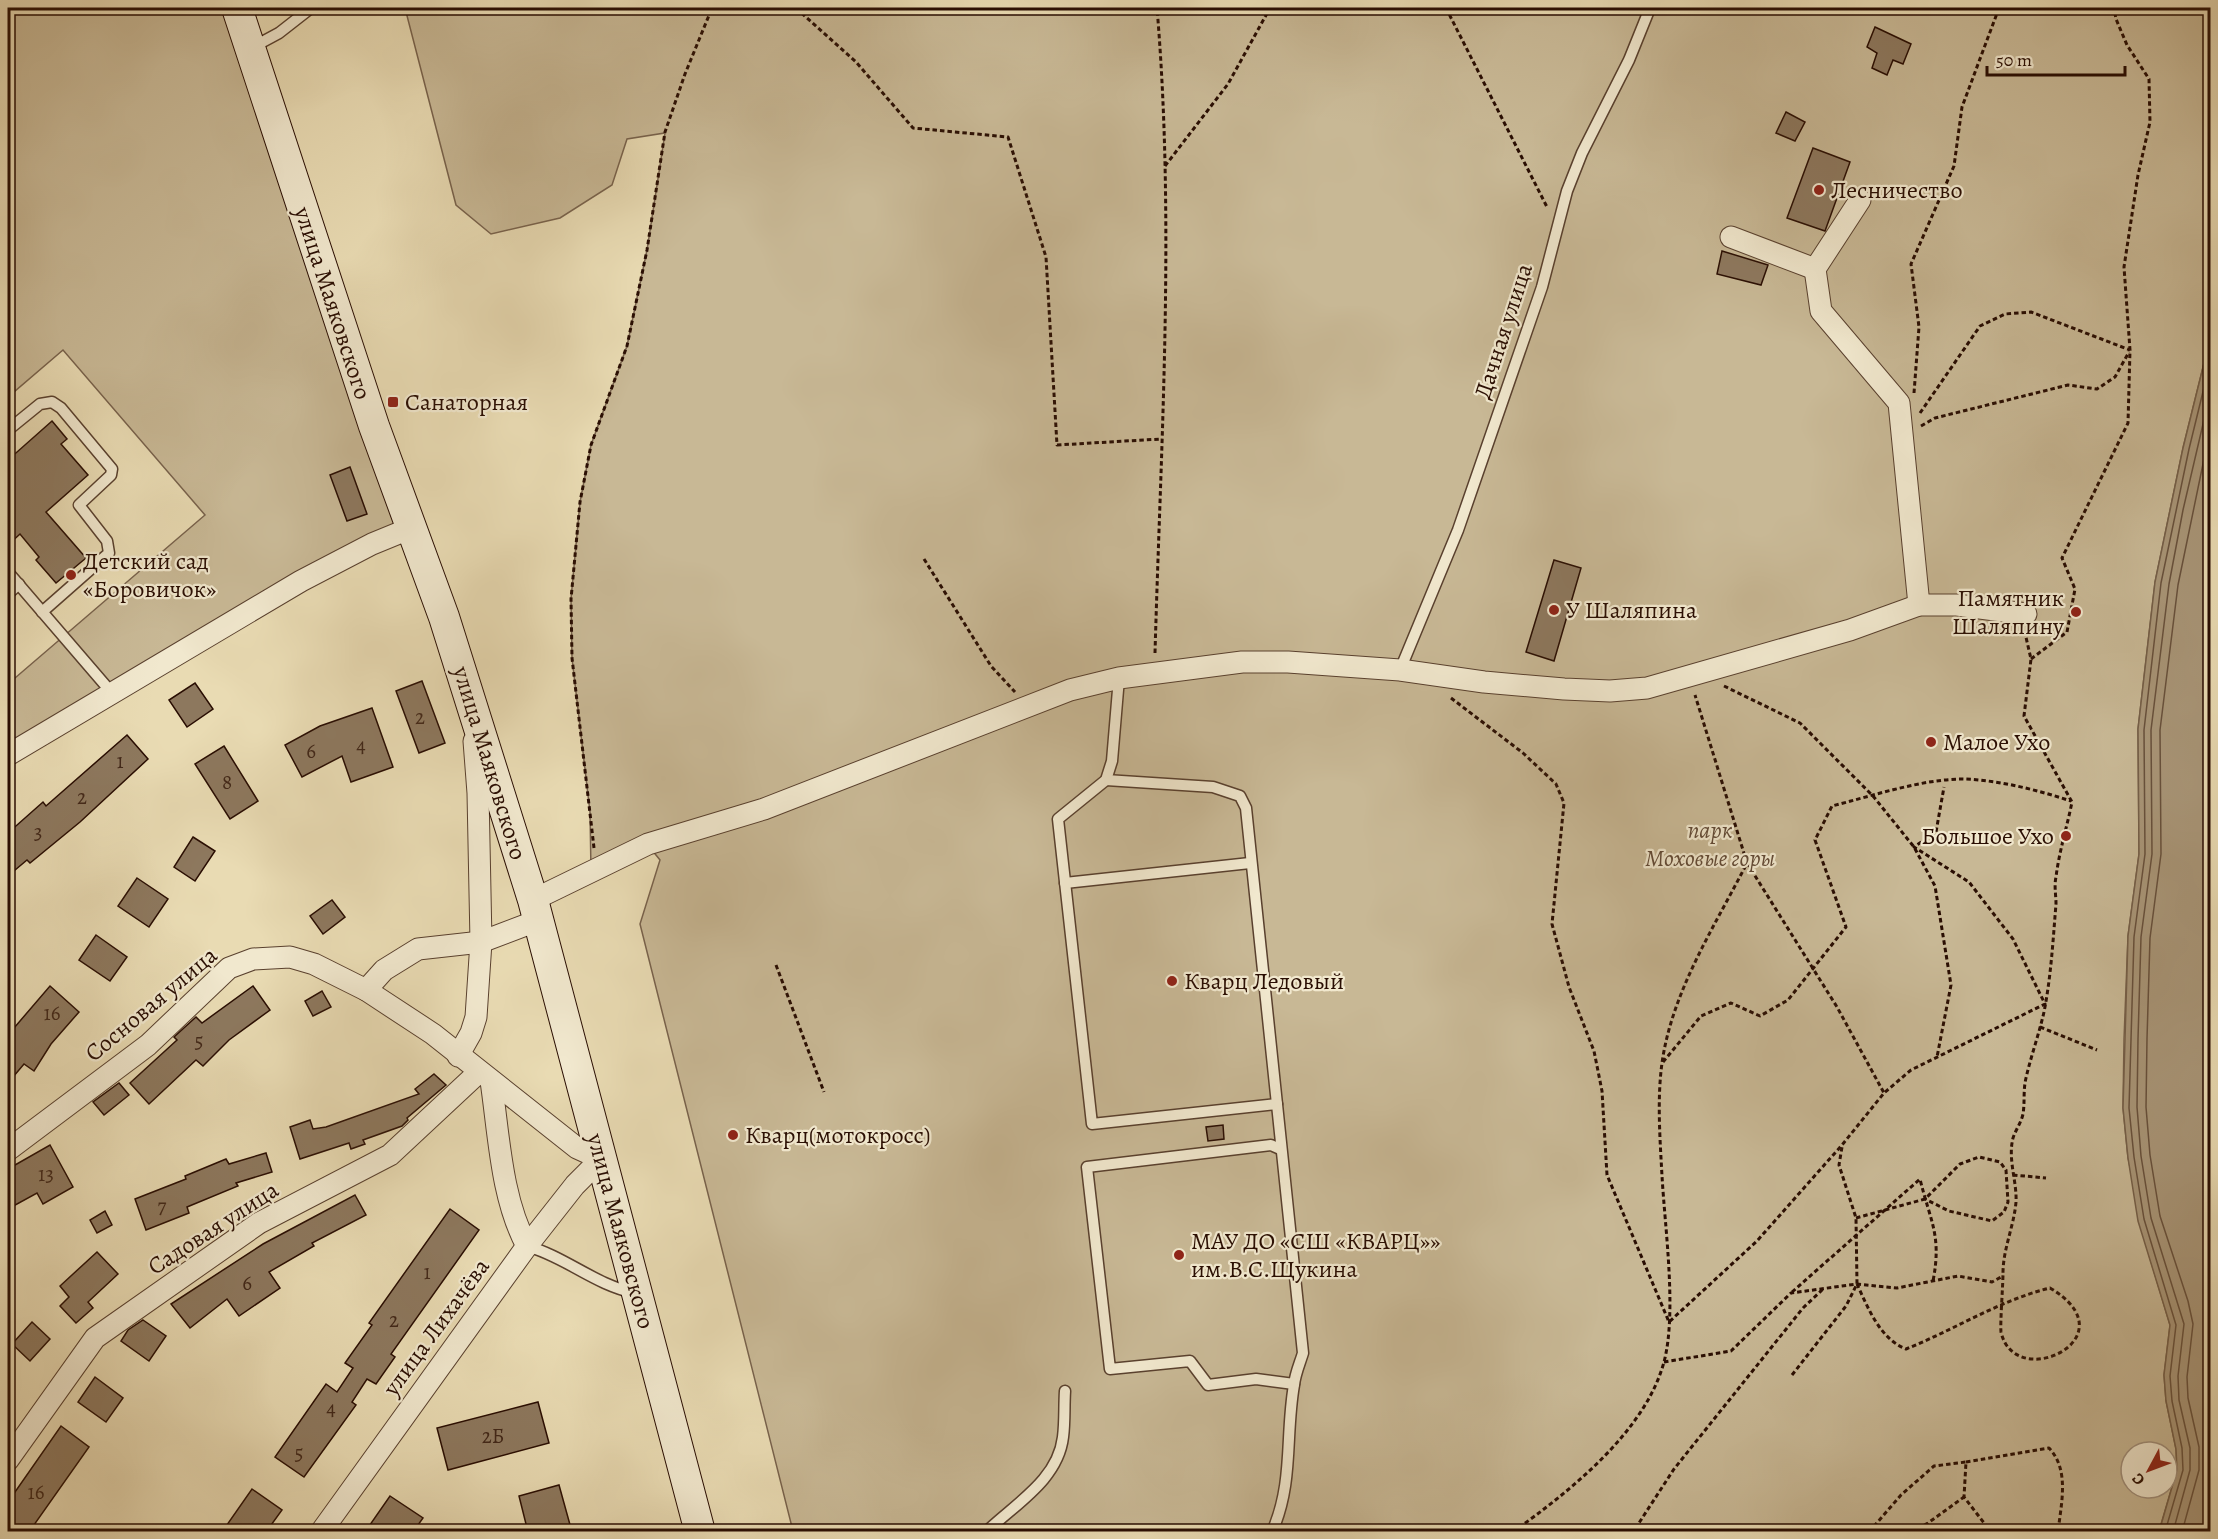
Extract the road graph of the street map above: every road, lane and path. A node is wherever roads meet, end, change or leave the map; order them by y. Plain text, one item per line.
1 (237, 8) edge
2 (311, 8) edge
3 (712, 8) edge
4 (796, 8) edge
5 (1157, 8) edge
6 (1270, 8) edge
7 (1446, 8) edge
8 (1650, 8) edge
9 (1998, 8) edge
10 (2115, 8) edge
11 (250, 49) junction
12 (1164, 168) junction
13 (1860, 200) dead end
14 (1557, 228) junction
15 (1731, 237) dead end
16 (1815, 270) junction
17 (2130, 350) junction
18 (1913, 397) dead end
19 (8, 430) edge
20 (1903, 438) junction
21 (1161, 439) junction
22 (411, 528) junction
23 (924, 559) dead end
24 (8, 572) edge
25 (19, 584) junction
26 (8, 594) edge
27 (1919, 605) junction
28 (42, 612) junction
29 (2026, 614) joint
30 (2031, 658) junction
31 (1400, 670) junction
32 (1154, 673) junction
33 (1692, 675) junction
34 (1119, 678) junction
35 (112, 693) junction
36 (1447, 695) dead end
37 (471, 701) junction
38 (1028, 707) junction
39 (8, 755) edge
40 (1106, 780) junction
41 (1944, 786) dead end
42 (1873, 796) junction
43 (2072, 802) junction
44 (1914, 847) junction
45 (1250, 863) junction
46 (1747, 863) junction
47 (591, 871) junction
48 (1065, 884) junction
49 (536, 910) junction
50 (481, 942) junction
51 (776, 965) dead end
52 (1812, 968) junction
53 (366, 990) junction
54 (2045, 1004) junction
55 (2040, 1027) junction
56 (2097, 1050) dead end
57 (458, 1056) junction
58 (1937, 1057) junction
59 (1662, 1063) junction
60 (485, 1077) junction
61 (824, 1092) dead end
62 (1884, 1093) junction
63 (1277, 1104) junction
64 (1842, 1145) junction
65 (1280, 1149) junction
66 (8, 1150) edge
67 (601, 1159) junction
68 (2013, 1175) junction
69 (2046, 1178) dead end
70 (1925, 1199) junction
71 (1885, 1211) junction
72 (1856, 1218) junction
73 (1856, 1236) junction
74 (527, 1246) junction
75 (2003, 1276) junction
76 (1933, 1281) junction
77 (1857, 1284) junction
78 (1823, 1288) junction
79 (1791, 1293) junction
80 (638, 1294) junction
81 (1670, 1323) junction
82 (1664, 1362) junction
83 (1792, 1375) dead end
84 (1294, 1384) junction
85 (1065, 1391) dead end
86 (8, 1460) edge
87 (1966, 1462) junction
88 (1964, 1497) junction
89 (321, 1532) edge
90 (700, 1532) edge
91 (986, 1532) edge
92 (1272, 1532) edge
93 (1513, 1532) edge
94 (1628, 1532) edge
95 (1869, 1532) edge
96 (1911, 1532) edge
97 (1991, 1532) edge
98 (2058, 1532) edge

1 - 11 main road, улица Маяковского
2 - 11 lane
3 - 47 path
4 - 21 path
5 - 12 path
6 - 12 path
7 - 14 path
8 - 14 lane, Дачная улица
9 - 18 path
10 - 17 path
11 - 22 main road, улица Маяковского
12 - 21 path
13 - 16 street
14 - 31 lane, Дачная улица
15 - 16 street
16 - 20 street
17 - 20 path
17 - 20 path
17 - 30 path
19 - 28 lane
20 - 27 street
21 - 32 path
22 - 35 street
22 - 37 main road, улица Маяковского
23 - 38 path
24 - 25 lane
25 - 26 lane
25 - 28 lane
27 - 29 street
27 - 33 street
28 - 35 lane
29 - 30 path
30 - 43 path
31 - 32 street
31 - 33 street
32 - 34 street
33 - 42 path
33 - 46 path
34 - 38 street
34 - 40 lane
35 - 39 street
36 - 81 path
37 - 49 main road, улица Маяковского
37 - 50 street
38 - 47 street
40 - 45 lane
40 - 48 lane
41 - 44 path
42 - 43 path
42 - 44 path
42 - 52 path
43 - 54 path
44 - 54 path
44 - 58 path
45 - 48 lane
45 - 63 lane
46 - 52 path
46 - 59 path
47 - 49 street
48 - 63 lane
49 - 50 street
49 - 67 main road, улица Маяковского
50 - 53 street
50 - 57 street
51 - 61 path
52 - 59 path
52 - 62 path
53 - 57 street, Сосновая улица
53 - 66 street, Сосновая улица
54 - 55 path
54 - 58 path
55 - 56 path
55 - 68 path
57 - 60 street, Сосновая улица
58 - 62 path
59 - 81 path
60 - 67 street, Сосновая улица
60 - 74 street
60 - 86 street, Садовая улица
62 - 64 path
63 - 65 lane
64 - 72 path
64 - 81 path
65 - 84 lane
65 - 84 lane
67 - 74 street, улица Лихачёва
67 - 80 main road, улица Маяковского
68 - 69 path
68 - 75 path
70 - 70 path
70 - 71 path
70 - 71 path
70 - 76 path
71 - 72 path
71 - 73 path
72 - 73 path
73 - 77 path
73 - 79 path
74 - 80 lane
74 - 89 street, улица Лихачёва
75 - 76 path
75 - 77 path
76 - 77 path
77 - 78 path
77 - 83 path
78 - 79 path
78 - 94 path
79 - 82 path
80 - 90 main road, улица Маяковского
81 - 82 path
82 - 93 path
84 - 92 lane
85 - 91 lane
87 - 88 path
87 - 95 path
87 - 98 path
88 - 96 path
88 - 97 path

